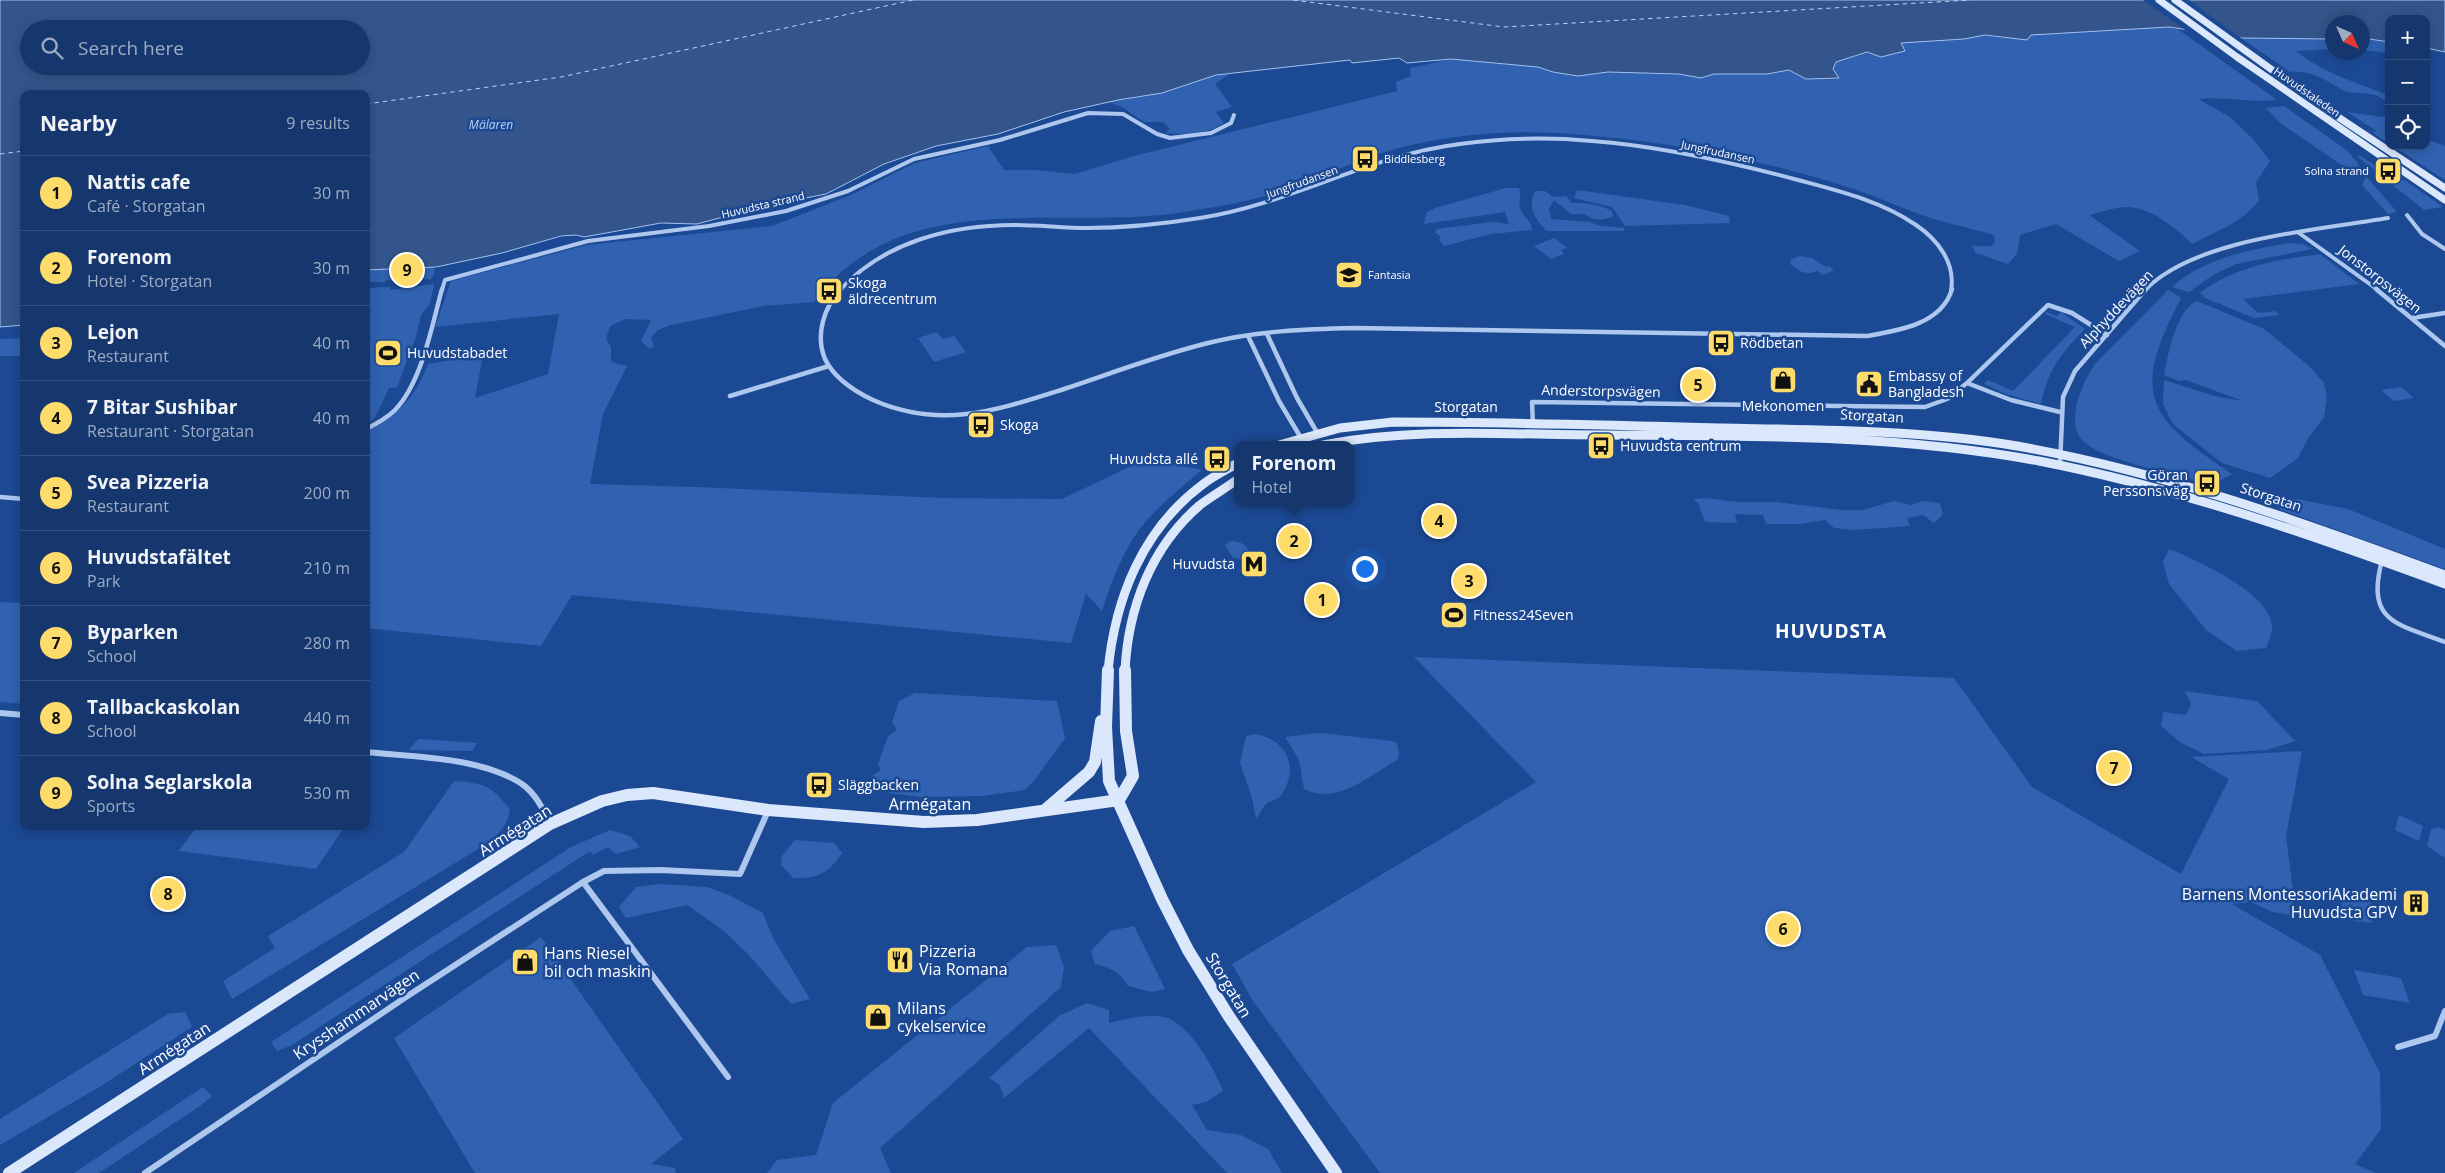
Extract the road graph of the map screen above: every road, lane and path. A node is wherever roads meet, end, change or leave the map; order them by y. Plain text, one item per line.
1 (2158, 0) edge
2 (2175, 0) edge
3 (1234, 114) dead end
4 (2445, 188) edge
5 (2445, 200) edge
6 (2408, 215) dead end
7 (2388, 218) dead end
8 (2299, 233) junction
9 (2445, 250) edge
10 (2445, 313) edge
11 (2412, 318) junction
12 (1267, 334) junction
13 (2106, 335) junction
14 (1248, 336) junction
15 (2445, 346) edge
16 (829, 366) junction
17 (1967, 383) junction
18 (730, 396) dead end
19 (2060, 412) junction
20 (1532, 423) junction
21 (370, 427) edge
22 (1318, 434) junction
23 (1535, 435) junction
24 (1303, 441) edge
25 (1322, 441) edge
26 (1348, 441) edge
27 (2058, 454) junction
28 (1234, 465) edge
29 (2060, 465) junction
30 (1234, 481) edge
31 (0, 496) edge
32 (20, 498) edge
33 (2383, 556) junction
34 (2445, 575) edge
35 (2445, 584) edge
36 (2445, 642) edge
37 (1105, 698) junction
38 (0, 713) edge
39 (20, 715) edge
40 (370, 752) edge
41 (1119, 800) junction
42 (768, 810) junction
43 (1045, 810) junction
44 (550, 824) junction
45 (583, 882) junction
46 (2445, 1011) edge
47 (2398, 1048) dead end
48 (728, 1078) dead end
49 (9, 1173) edge
50 (145, 1173) edge
51 (1336, 1173) edge

1 - 5 street, Huvudstaleden
2 - 4 street, Huvudstaleden
3 - 21 street, Huvudsta strand
6 - 9 street
7 - 8 street, Alphyddevägen
8 - 11 street, Jonstorpsvägen
8 - 13 street, Alphyddevägen
10 - 11 street
11 - 15 street, Jonstorpsvägen
12 - 14 street, Jungfrudansen
12 - 16 street, Jungfrudansen
12 - 22 street
13 - 17 street, Anderstorpsvägen
13 - 19 street, Alphyddevägen
14 - 16 street, Jungfrudansen
14 - 24 street
16 - 18 street
17 - 19 street
17 - 20 street, Anderstorpsvägen
19 - 27 street, Alphyddevägen
20 - 22 street, Storgatan
20 - 23 street, Anderstorpsvägen
20 - 27 street, Storgatan
22 - 24 street, Storgatan
22 - 25 street
23 - 26 street, Storgatan
23 - 29 street, Storgatan
27 - 29 street, Alphyddevägen
27 - 33 street, Storgatan
28 - 37 street, Storgatan
29 - 33 street, Storgatan
30 - 41 street
31 - 32 street
33 - 34 street, Storgatan
33 - 35 street, Storgatan
33 - 36 street
37 - 41 street, Storgatan
37 - 43 street, Storgatan
38 - 39 street
40 - 44 street
41 - 43 street, Armégatan
41 - 51 street, Storgatan
42 - 43 street, Armégatan
42 - 44 street, Armégatan
42 - 45 street, Krysshammarvägen
44 - 49 street, Armégatan
45 - 48 street
45 - 50 street, Krysshammarvägen
46 - 47 street

